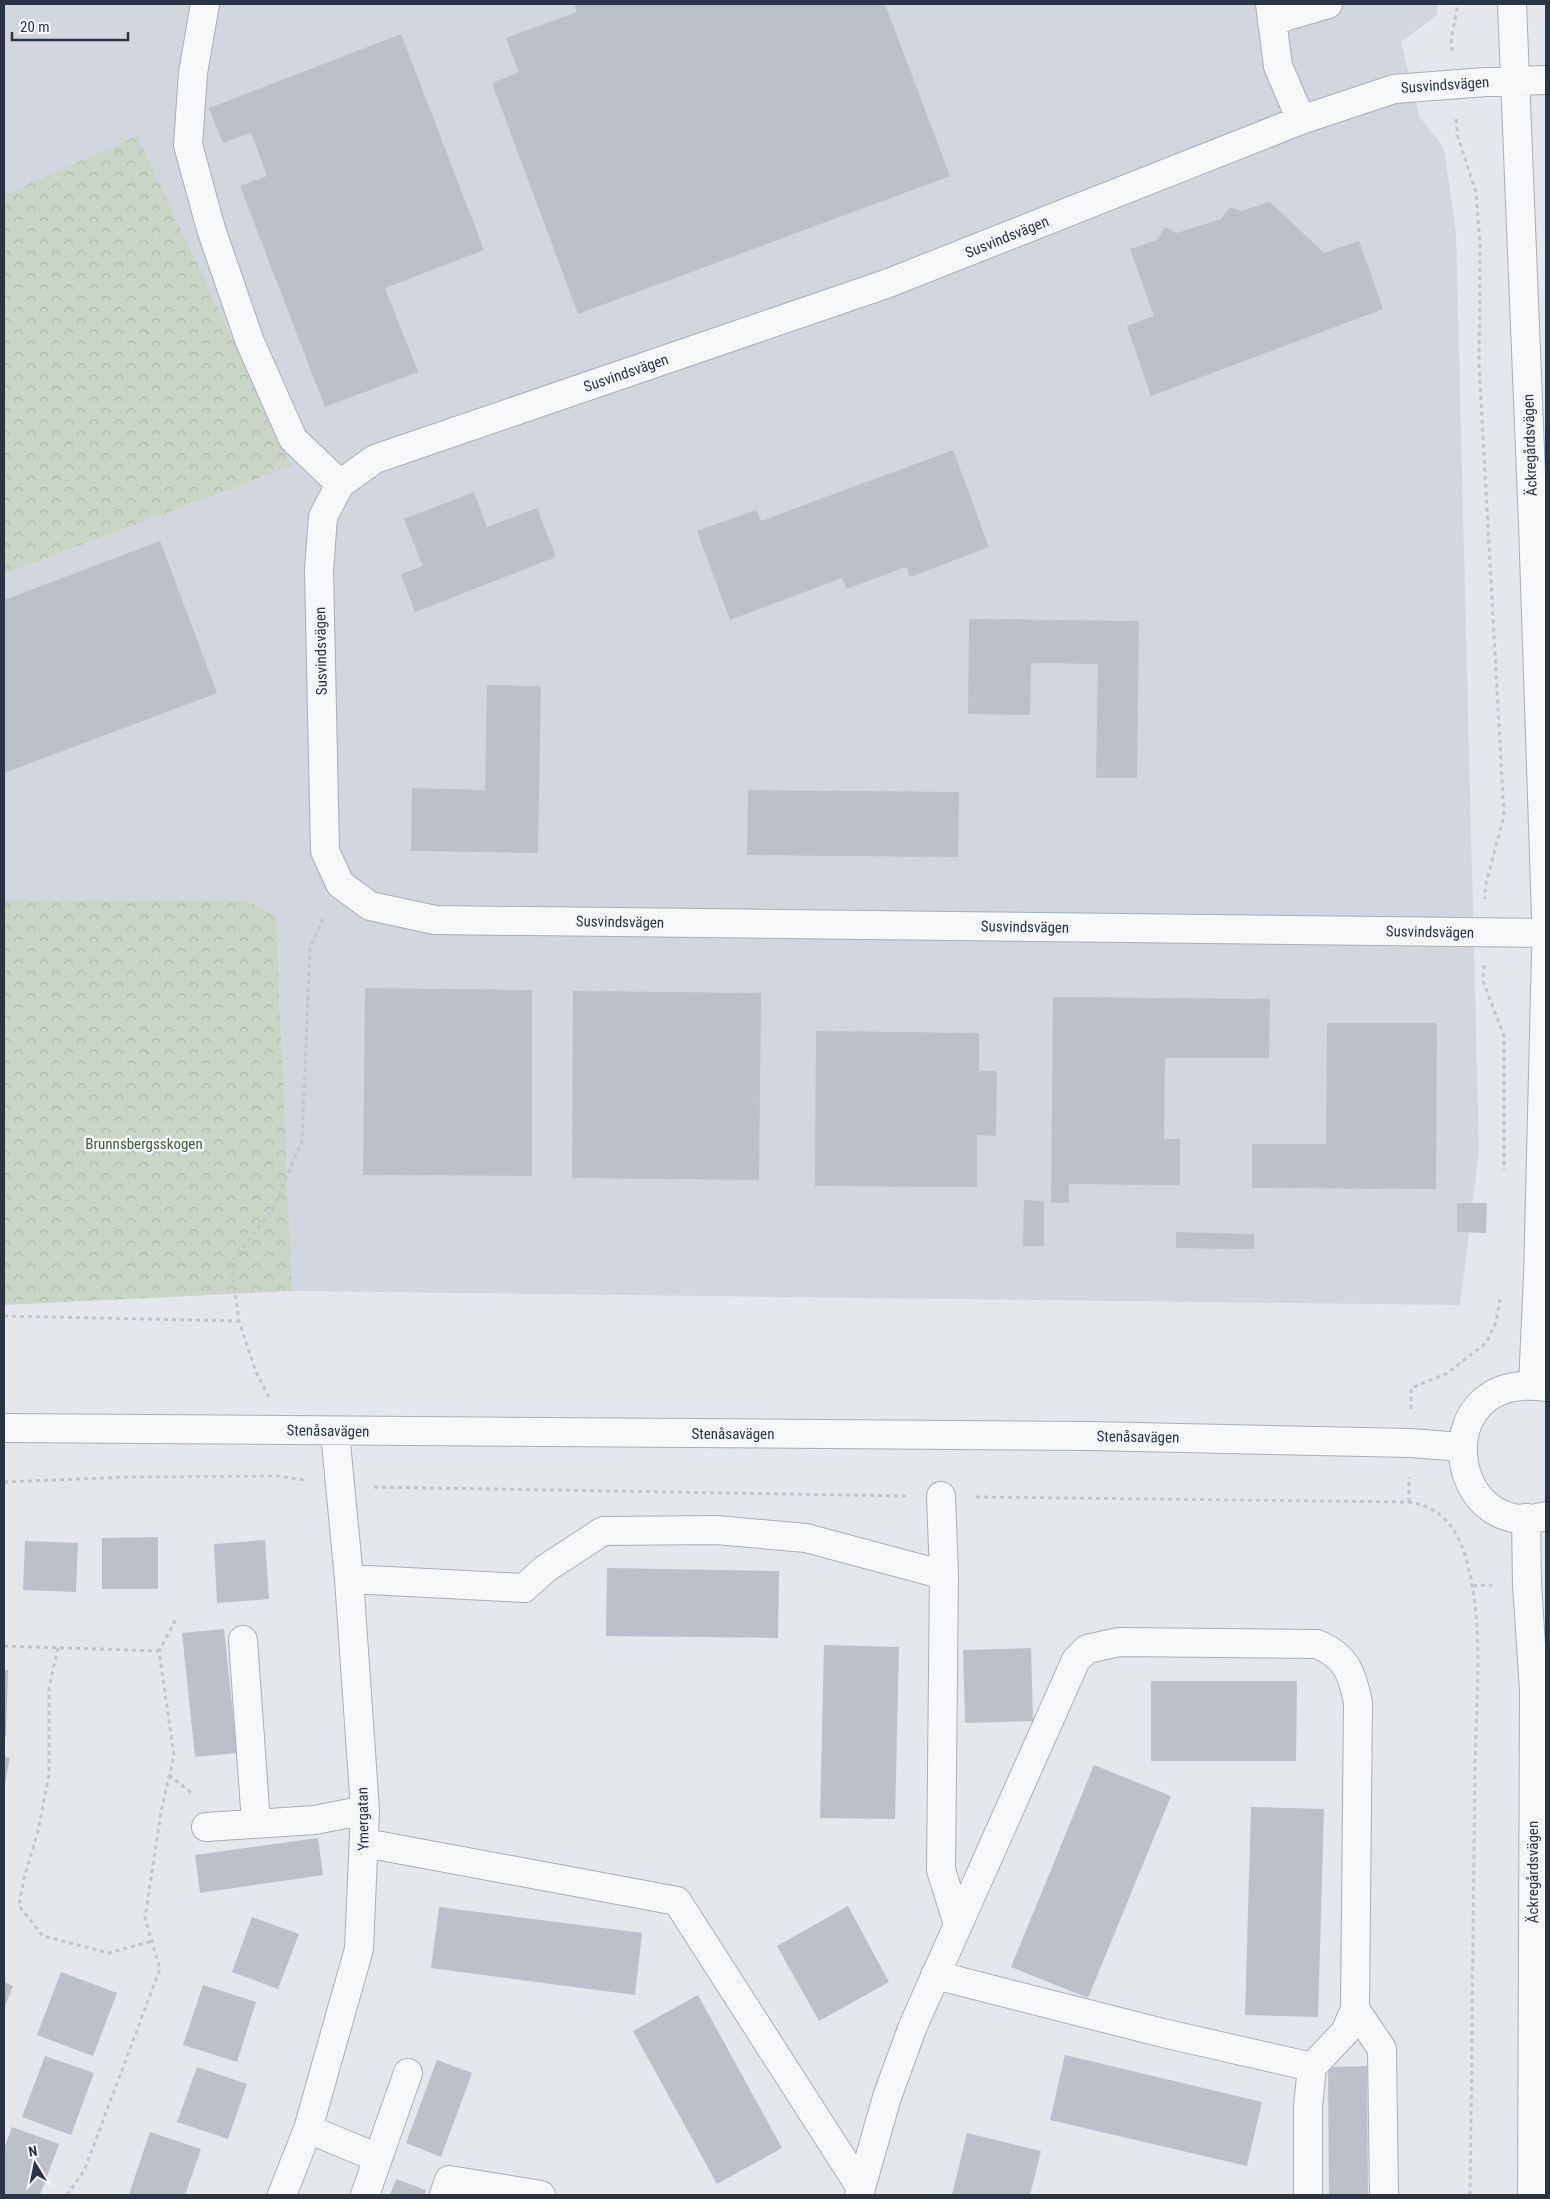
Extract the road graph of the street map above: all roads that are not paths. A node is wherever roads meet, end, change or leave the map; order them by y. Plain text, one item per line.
1 (205, 4) edge
2 (1328, 4) edge
3 (1512, 4) edge
4 (1271, 14) edge
5 (1546, 80) edge
6 (1515, 81) junction
7 (1301, 120) junction
8 (340, 484) junction
9 (1546, 917) edge
10 (1546, 933) edge
11 (1546, 952) edge
12 (1540, 1386) edge
13 (4, 1428) edge
14 (334, 1432) junction
15 (1462, 1447) junction
16 (941, 1496) dead end
17 (1536, 1517) edge
18 (944, 1575) junction
19 (349, 1579) junction
20 (243, 1640) dead end
21 (365, 1810) junction
22 (256, 1824) junction
23 (206, 1827) dead end
24 (365, 1843) junction
25 (958, 1924) junction
26 (935, 1975) junction
27 (1355, 2009) junction
28 (1312, 2067) junction
29 (408, 2073) dead end
30 (308, 2129) junction
31 (378, 2158) junction
32 (860, 2192) edge
33 (282, 2195) edge
34 (365, 2195) edge
35 (444, 2195) edge
36 (540, 2195) edge
37 (1308, 2195) edge
38 (1384, 2195) edge
39 (1532, 2195) edge

1 - 8 street
2 - 4 street
3 - 6 street, Äckregårdsvägen
4 - 7 street
5 - 6 street, Susvindsvägen
6 - 7 street, Susvindsvägen
6 - 9 street, Äckregårdsvägen
7 - 8 street, Susvindsvägen
8 - 10 street, Susvindsvägen
11 - 12 street, Äckregårdsvägen
12 - 15 street, Äckregårdsvägen
13 - 14 street, Stenåsavägen
14 - 15 street, Stenåsavägen
14 - 19 street, Ymergatan
15 - 17 street, Äckregårdsvägen
16 - 18 street
17 - 39 street, Äckregårdsvägen
18 - 19 street
18 - 25 street
19 - 21 street, Ymergatan
20 - 22 street
21 - 22 street
21 - 24 street, Ymergatan
22 - 23 street
24 - 30 street, Ymergatan
24 - 32 street
25 - 26 street
25 - 27 street
26 - 28 street
26 - 32 street
27 - 28 street
27 - 38 street
28 - 37 street
29 - 31 street
30 - 31 street
30 - 33 street, Ymergatan
31 - 34 street
35 - 36 street

